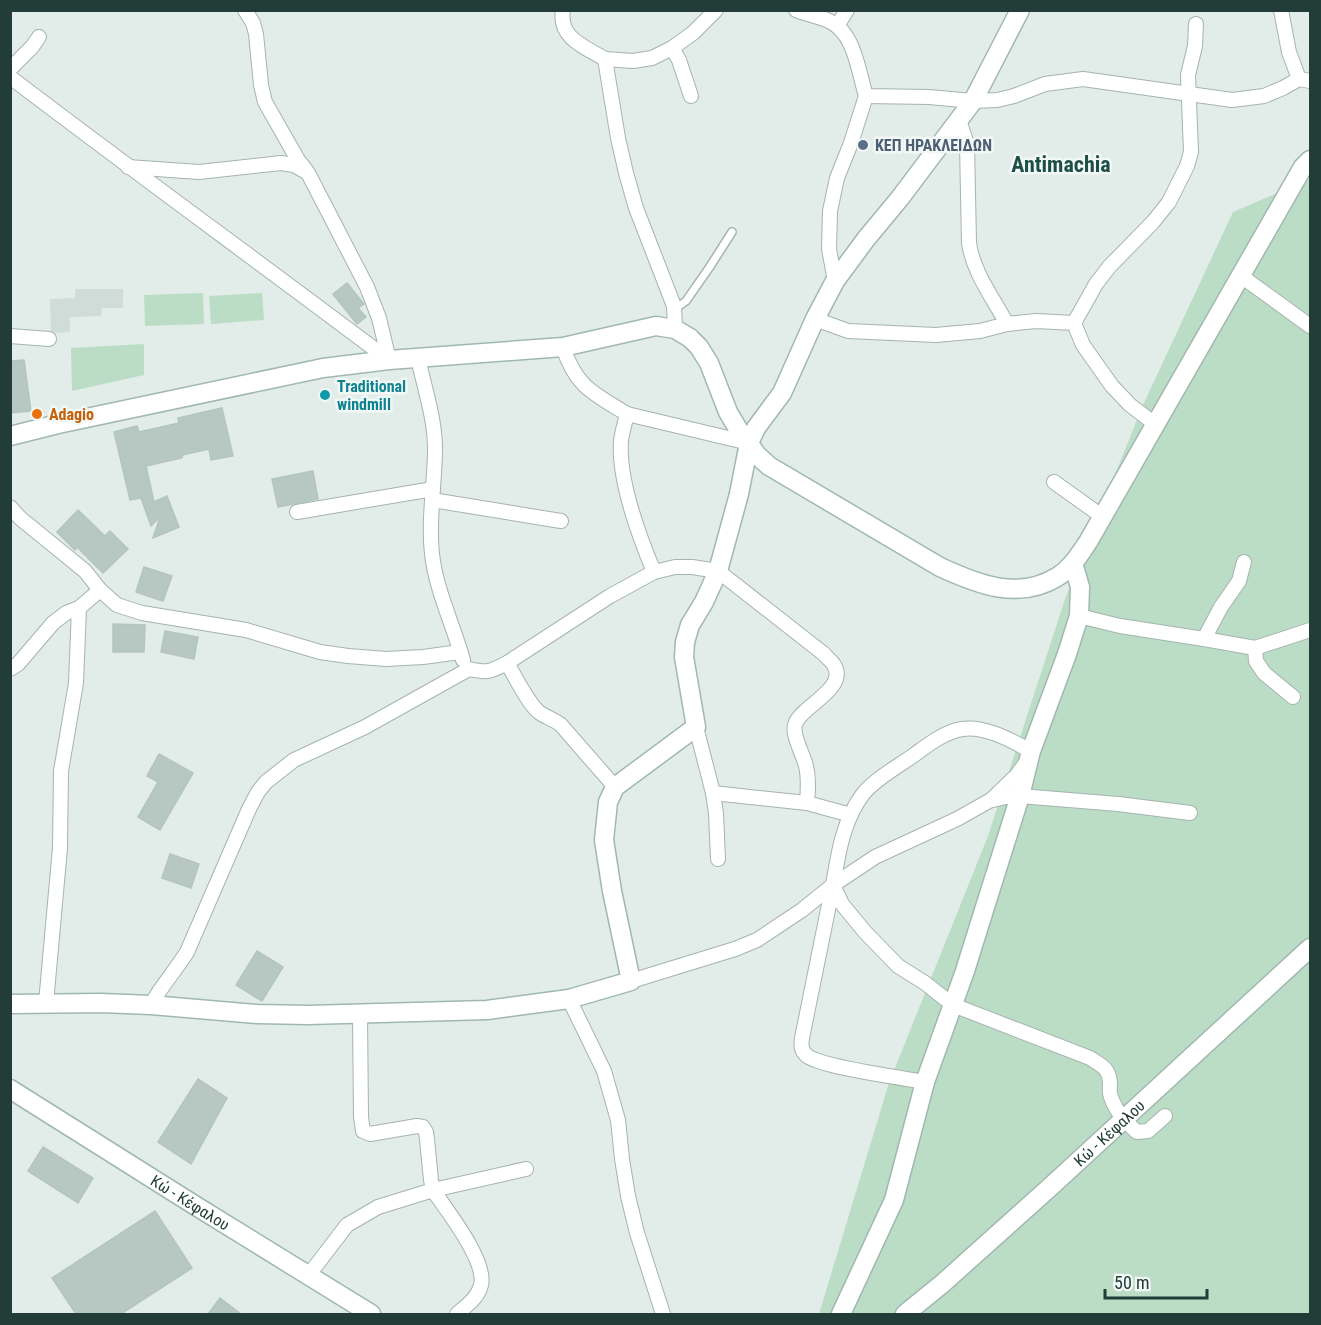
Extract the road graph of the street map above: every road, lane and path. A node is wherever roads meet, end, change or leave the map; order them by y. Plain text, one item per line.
1 (245, 10) edge
2 (563, 10) edge
3 (716, 10) edge
4 (796, 10) edge
5 (847, 10) edge
6 (1020, 10) edge
7 (1281, 10) edge
8 (1196, 24) dead end
9 (837, 26) junction
10 (39, 37) dead end
11 (672, 48) junction
12 (605, 59) junction
13 (10, 69) edge
14 (10, 77) edge
15 (1305, 80) edge
16 (1188, 93) junction
17 (691, 96) dead end
18 (866, 96) junction
19 (972, 101) junction
20 (959, 120) junction
21 (1311, 160) edge
22 (128, 167) junction
23 (308, 173) junction
24 (732, 232) dead end
25 (1241, 276) junction
26 (835, 281) junction
27 (674, 306) junction
28 (815, 319) junction
29 (1074, 323) junction
30 (1007, 324) junction
31 (1311, 326) edge
32 (675, 329) junction
33 (10, 336) edge
34 (49, 339) dead end
35 (563, 347) junction
36 (418, 358) junction
37 (389, 360) junction
38 (627, 414) junction
39 (1155, 424) junction
40 (10, 436) edge
41 (749, 443) junction
42 (1054, 482) dead end
43 (433, 495) junction
44 (10, 507) edge
45 (297, 512) dead end
46 (1103, 517) junction
47 (561, 521) dead end
48 (1244, 562) dead end
49 (1073, 563) junction
50 (718, 571) junction
51 (654, 572) junction
52 (100, 590) junction
53 (79, 608) junction
54 (1079, 616) junction
55 (1311, 630) edge
56 (1204, 639) junction
57 (1255, 648) junction
58 (460, 652) junction
59 (507, 663) junction
60 (10, 669) edge
61 (469, 669) junction
62 (1293, 697) dead end
63 (696, 728) junction
64 (1030, 754) junction
65 (615, 787) junction
66 (713, 793) junction
67 (1020, 796) junction
68 (990, 801) junction
69 (807, 803) junction
70 (1190, 813) dead end
71 (851, 815) junction
72 (718, 859) dead end
73 (832, 885) junction
74 (1311, 948) edge
75 (631, 981) junction
76 (569, 999) junction
77 (46, 1003) junction
78 (10, 1004) edge
79 (151, 1005) junction
80 (952, 1005) junction
81 (360, 1014) junction
82 (925, 1082) junction
83 (10, 1089) edge
84 (1165, 1116) dead end
85 (1123, 1119) junction
86 (526, 1169) dead end
87 (433, 1190) junction
88 (308, 1276) junction
89 (370, 1314) edge
90 (457, 1314) edge
91 (663, 1314) edge
92 (841, 1314) edge
93 (905, 1314) edge

1 - 23 street
2 - 12 street
3 - 11 street
4 - 9 street
5 - 9 street
6 - 19 street
7 - 15 street
8 - 16 street
9 - 18 street
10 - 13 street
11 - 12 street
11 - 17 street
12 - 27 street
14 - 22 street
15 - 16 street
16 - 19 street
16 - 29 street
18 - 19 street
18 - 26 street
19 - 20 street
20 - 26 street
20 - 30 street
21 - 25 street
22 - 23 street
22 - 37 street
23 - 37 street
24 - 27 lane
25 - 31 street
25 - 39 street
26 - 28 street
27 - 32 street
28 - 30 street
28 - 41 street
29 - 30 street
29 - 39 street
32 - 35 street
32 - 41 street
33 - 34 street
35 - 36 street
35 - 38 street
36 - 37 street
36 - 43 street
37 - 40 street
38 - 41 street
38 - 51 street
39 - 46 street
41 - 49 street
41 - 50 street
42 - 46 street
43 - 45 street
43 - 47 street
43 - 58 street
44 - 52 street
46 - 49 street
48 - 56 street
49 - 54 street
50 - 51 street
50 - 63 street
50 - 69 street
51 - 59 street
52 - 53 street
52 - 58 street
53 - 60 street
53 - 77 street
54 - 56 street
54 - 64 street
55 - 57 street
56 - 57 street
57 - 62 street
58 - 61 street
59 - 61 street
59 - 65 street
61 - 79 street
63 - 65 street
63 - 66 street
64 - 67 street
64 - 68 street
64 - 71 street
65 - 75 street
66 - 69 street
66 - 72 street
67 - 68 street
67 - 70 street
67 - 80 street
68 - 73 street
69 - 71 street
71 - 73 street
73 - 75 street
73 - 80 street
73 - 82 street
74 - 85 street, Κώ - Κέφαλου
75 - 76 street
76 - 81 street
76 - 91 street
77 - 78 street
77 - 79 street
79 - 81 street
80 - 82 street
80 - 85 street
81 - 87 street
82 - 92 street
83 - 88 street, Κώ - Κέφαλου
84 - 85 street
85 - 93 street, Κώ - Κέφαλου
86 - 87 street
87 - 88 street
87 - 90 street
88 - 89 street, Κώ - Κέφαλου

